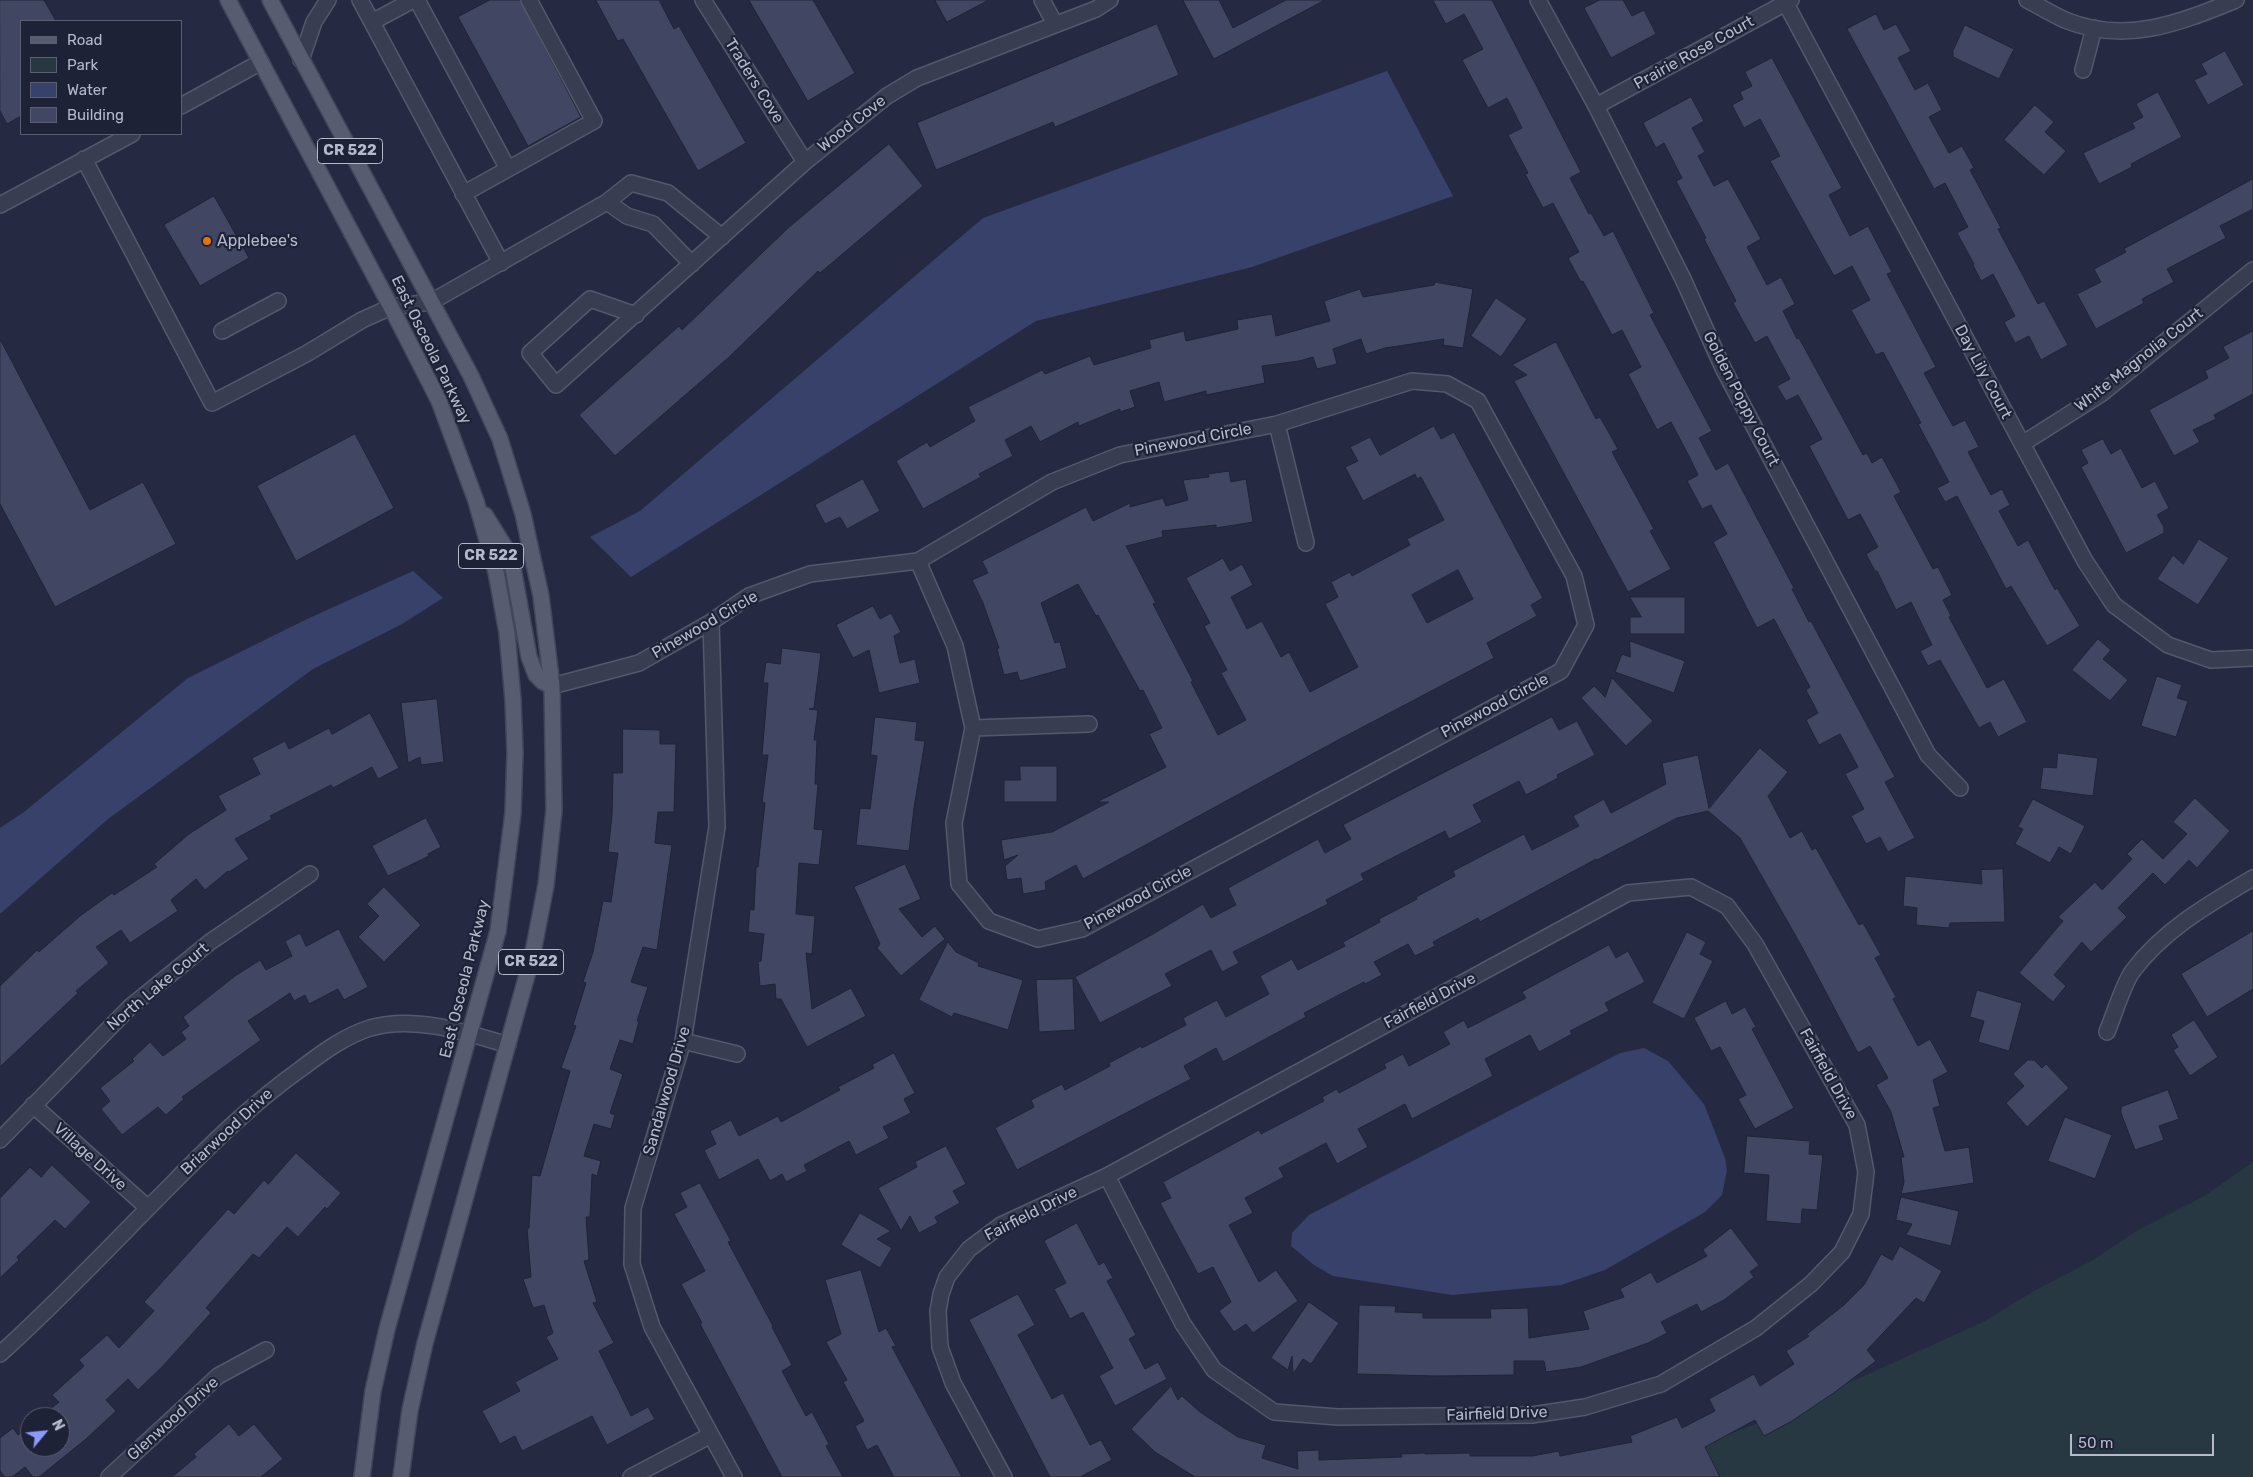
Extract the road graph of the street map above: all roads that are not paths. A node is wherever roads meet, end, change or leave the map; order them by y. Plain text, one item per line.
1 (228, 0) edge
2 (270, 0) edge
3 (328, 0) edge
4 (360, 0) edge
5 (413, 0) edge
6 (417, 0) edge
7 (529, 0) edge
8 (703, 0) edge
9 (1042, 0) edge
10 (1110, 0) edge
11 (1538, 0) edge
12 (2027, 0) edge
13 (2236, 0) edge
14 (1787, 1) edge
15 (372, 22) junction
16 (1055, 24) junction
17 (2094, 28) junction
18 (301, 60) junction
19 (261, 62) junction
20 (2083, 70) dead end
21 (182, 105) edge
22 (1596, 106) junction
23 (130, 135) edge
24 (84, 159) junction
25 (805, 162) junction
26 (508, 169) junction
27 (463, 194) junction
28 (2, 199) edge
29 (608, 202) junction
30 (722, 237) junction
31 (501, 263) junction
32 (692, 264) junction
33 (2253, 270) edge
34 (278, 302) dead end
35 (431, 302) junction
36 (391, 307) junction
37 (636, 315) junction
38 (222, 331) dead end
39 (1276, 424) junction
40 (2022, 444) junction
41 (476, 501) junction
42 (1306, 543) dead end
43 (918, 561) junction
44 (711, 622) junction
45 (2253, 658) edge
46 (552, 686) junction
47 (1088, 724) dead end
48 (973, 728) junction
49 (1960, 788) dead end
50 (310, 874) dead end
51 (2253, 878) edge
52 (2107, 1032) dead end
53 (470, 1034) junction
54 (683, 1041) junction
55 (508, 1045) junction
56 (737, 1054) dead end
57 (32, 1105) junction
58 (0, 1140) edge
59 (1107, 1176) junction
60 (148, 1208) junction
61 (266, 1350) dead end
62 (0, 1354) edge
63 (711, 1435) junction
64 (109, 1477) edge
65 (362, 1477) edge
66 (401, 1477) edge
67 (630, 1477) edge
68 (734, 1477) edge
69 (1004, 1477) edge

1 - 19 main road, East Osceola Parkway / CR 522
2 - 18 main road, East Osceola Parkway / CR 522
3 - 18 street
4 - 15 street
5 - 15 street
6 - 26 street
7 - 26 street
8 - 25 street, Traders Cove
9 - 16 street
10 - 16 street, Wood Cove
11 - 22 street, Golden Poppy Court
12 - 17 street
13 - 17 street
14 - 22 street, Prairie Rose Court
14 - 40 street, Day Lily Court
15 - 27 street
16 - 25 street, Wood Cove
17 - 20 street
18 - 35 main road, East Osceola Parkway / CR 522
19 - 21 street
19 - 36 main road, East Osceola Parkway / CR 522
22 - 49 street, Golden Poppy Court
23 - 24 street
24 - 28 street
24 - 36 street
25 - 30 street, Wood Cove
26 - 27 street
27 - 31 street
29 - 30 street
29 - 31 street
29 - 32 street
30 - 32 street, Wood Cove
31 - 35 street
32 - 37 street, Wood Cove
33 - 40 street, White Magnolia Court
34 - 38 street
35 - 36 street
35 - 46 main road, East Osceola Parkway / CR 522
36 - 41 main road, East Osceola Parkway / CR 522
37 - 37 street, Wood Cove
39 - 42 street
39 - 43 street, Pinewood Circle
39 - 48 street, Pinewood Circle
40 - 45 street, Day Lily Court
41 - 46 main road
41 - 53 main road, East Osceola Parkway / CR 522
43 - 44 street, Pinewood Circle
43 - 48 street, Pinewood Circle
44 - 46 street, Pinewood Circle
44 - 54 street, Sandalwood Drive
46 - 55 main road, East Osceola Parkway / CR 522
47 - 48 street
50 - 57 street, North Lake Court
51 - 52 street
53 - 55 street, Briarwood Drive
53 - 60 street, Briarwood Drive
53 - 65 main road, East Osceola Parkway / CR 522
54 - 56 street
54 - 63 street, Sandalwood Drive
55 - 66 main road, East Osceola Parkway / CR 522
57 - 58 street, North Lake Court
57 - 60 street, Village Drive
59 - 59 street, Fairfield Drive
59 - 69 street, Fairfield Drive
60 - 62 street, Briarwood Drive
61 - 64 street, Glenwood Drive
63 - 67 street
63 - 68 street, Sandalwood Drive

